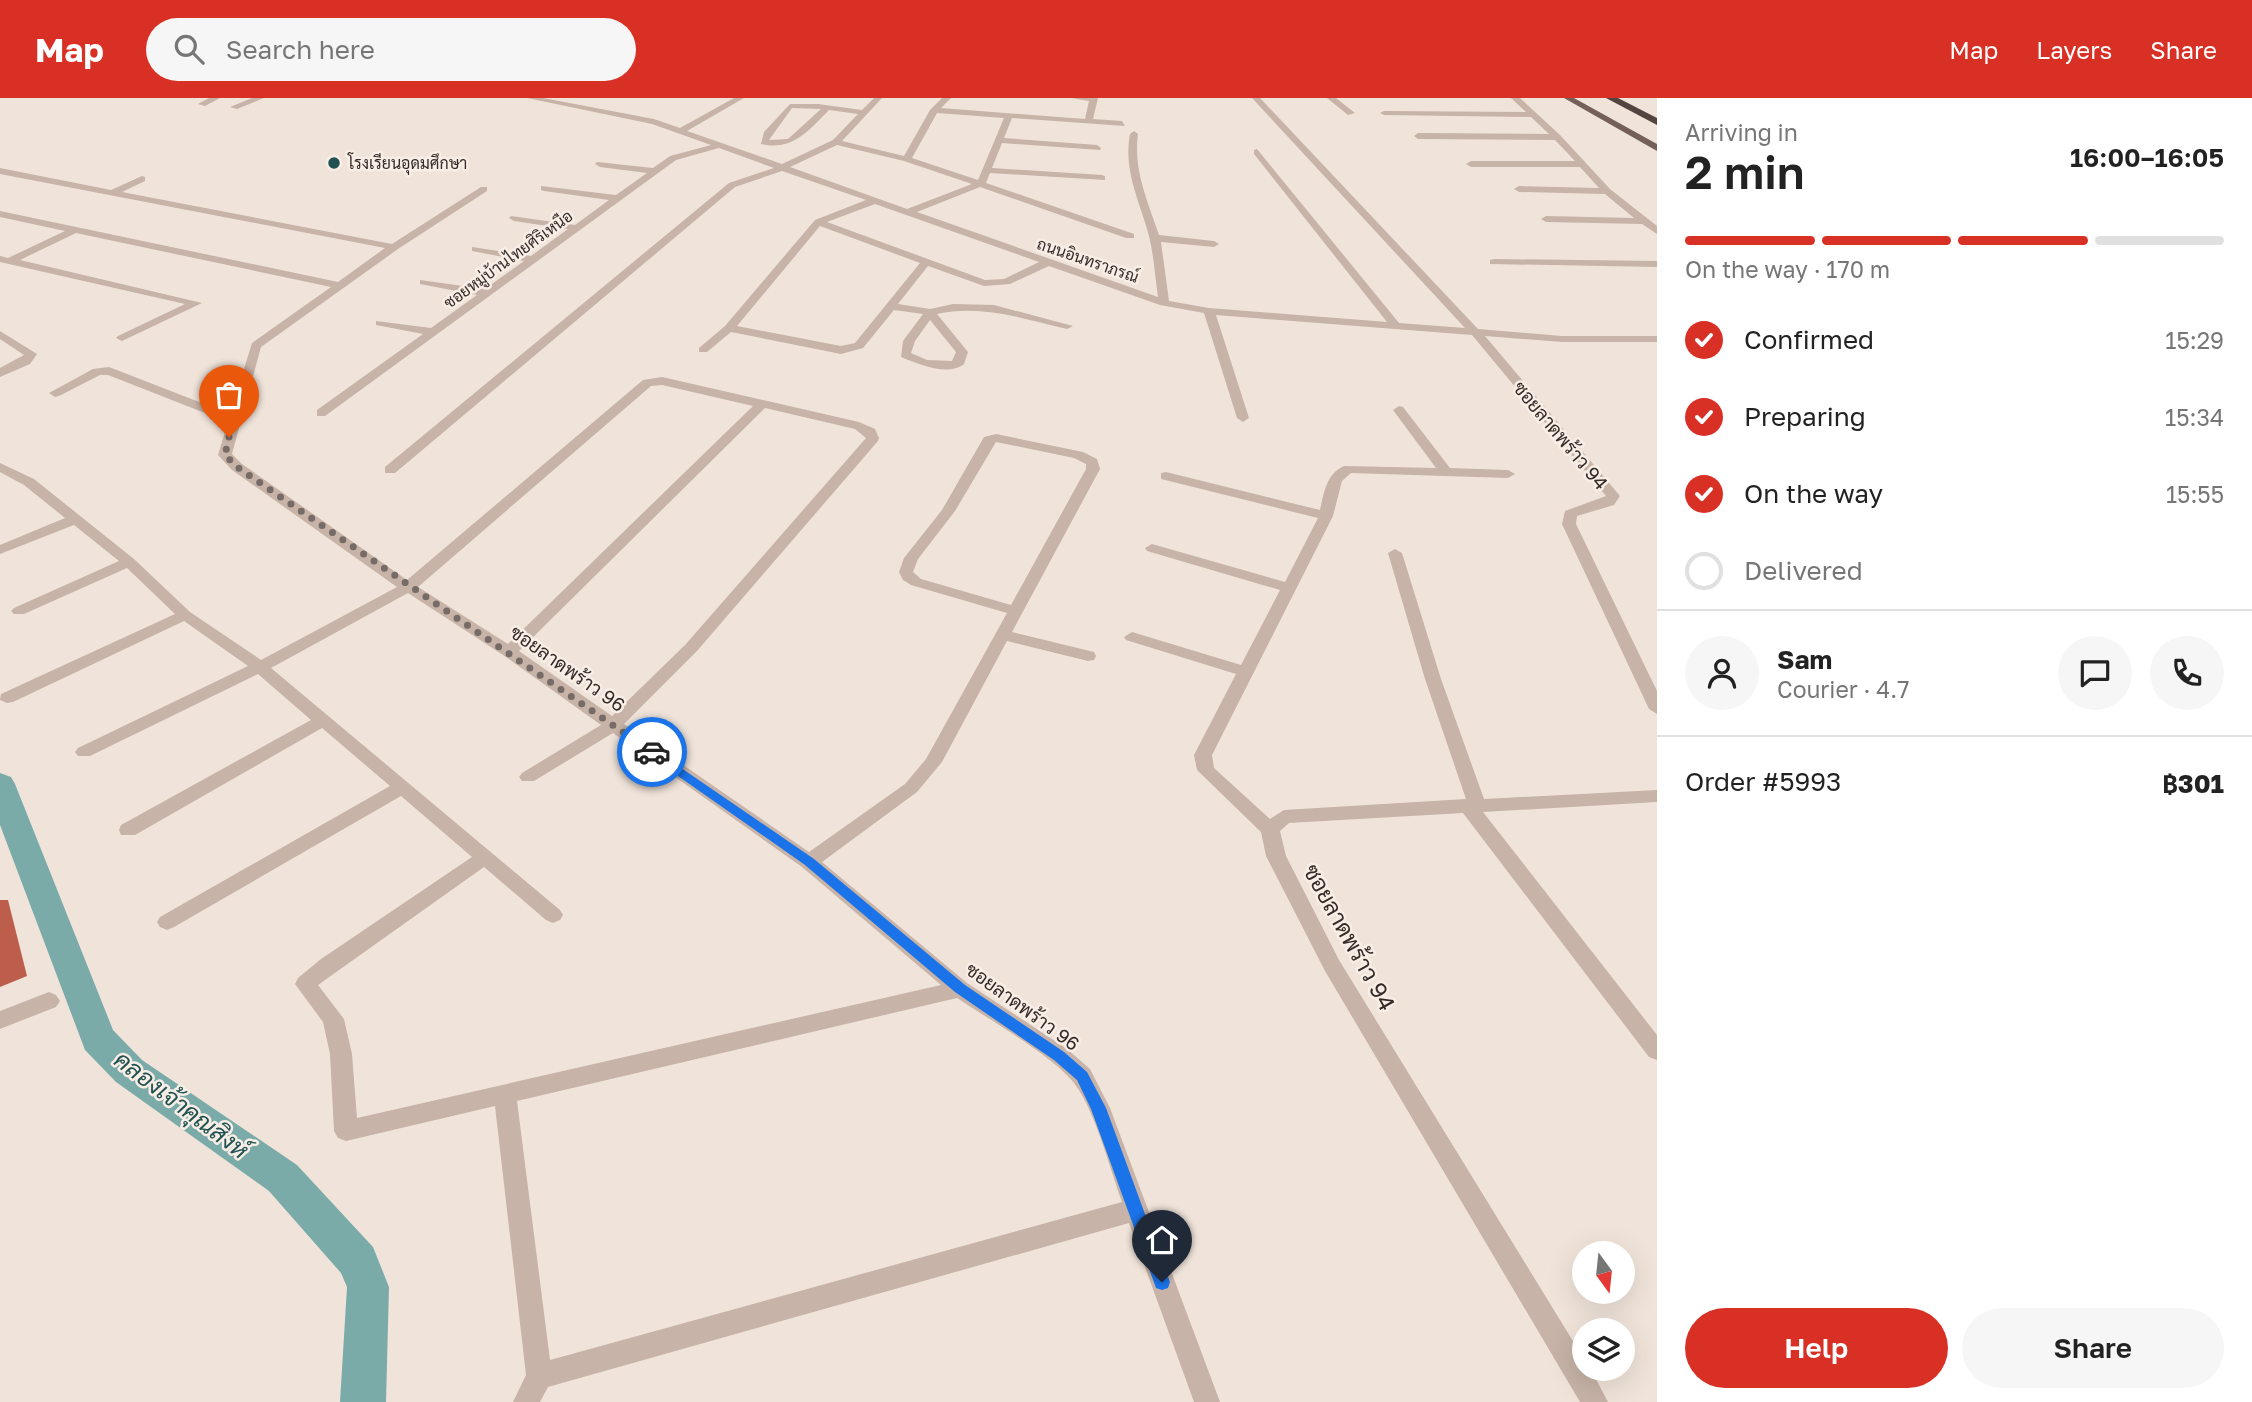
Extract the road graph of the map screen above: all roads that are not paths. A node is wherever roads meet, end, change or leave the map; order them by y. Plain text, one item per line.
1 (216, 98) edge
2 (260, 98) edge
3 (531, 98) edge
4 (740, 98) edge
5 (878, 98) edge
6 (947, 98) edge
7 (1075, 98) edge
8 (1255, 98) edge
9 (1331, 98) edge
10 (1515, 98) edge
11 (1568, 98) edge
12 (1611, 98) edge
13 (1094, 99) edge
14 (202, 104) dead end
15 (234, 107) dead end
16 (826, 108) junction
17 (934, 110) junction
18 (865, 113) junction
19 (1351, 113) dead end
20 (1384, 113) dead end
21 (1533, 115) junction
22 (1008, 117) junction
23 (1088, 122) junction
24 (1657, 122) edge
25 (1122, 124) dead end
26 (681, 131) junction
27 (1134, 134) dead end
28 (1418, 136) dead end
29 (1557, 137) junction
30 (999, 140) junction
31 (836, 142) junction
32 (721, 145) junction
33 (1097, 148) dead end
34 (1657, 148) edge
35 (1257, 152) dead end
36 (907, 159) junction
37 (600, 164) dead end
38 (1471, 164) dead end
39 (1580, 164) junction
40 (781, 168) junction
41 (987, 170) junction
42 (0, 171) edge
43 (656, 171) junction
44 (1102, 178) dead end
45 (142, 179) dead end
46 (981, 184) junction
47 (544, 188) dead end
48 (1519, 188) dead end
49 (484, 189) dead end
50 (1607, 191) junction
51 (113, 192) junction
52 (619, 198) junction
53 (873, 201) junction
54 (905, 213) junction
55 (0, 214) edge
56 (1645, 216) junction
57 (514, 218) dead end
58 (1546, 219) dead end
59 (818, 222) junction
60 (578, 228) junction
61 (77, 229) junction
62 (1657, 231) edge
63 (1130, 236) dead end
64 (1155, 238) junction
65 (1213, 244) dead end
66 (394, 247) junction
67 (476, 249) dead end
68 (532, 259) junction
69 (5, 260) edge
70 (1494, 262) dead end
71 (925, 263) junction
72 (1046, 263) junction
73 (1657, 264) edge
74 (425, 282) dead end
75 (342, 286) junction
76 (487, 293) junction
77 (1164, 303) junction
78 (890, 306) junction
79 (1209, 311) junction
80 (930, 312) junction
81 (380, 323) dead end
82 (1067, 326) dead end
83 (1396, 326) junction
84 (729, 328) junction
85 (433, 332) junction
86 (1475, 332) junction
87 (0, 334) edge
88 (122, 338) dead end
89 (1657, 340) edge
90 (703, 350) dead end
91 (0, 373) edge
92 (55, 393) dead end
93 (761, 405) junction
94 (1399, 410) dead end
95 (321, 413) dead end
96 (1243, 418) dead end
97 (233, 420) junction
98 (0, 467) edge
99 (390, 470) dead end
100 (1446, 472) junction
101 (1508, 474) dead end
102 (1166, 476) dead end
103 (1326, 516) junction
104 (75, 519) junction
105 (1152, 548) dead end
106 (0, 550) edge
107 (1395, 553) dead end
108 (128, 562) junction
109 (408, 587) junction
110 (1289, 588) junction
111 (19, 611) dead end
112 (1016, 611) junction
113 (185, 615) junction
114 (1003, 635) junction
115 (1132, 637) dead end
116 (509, 652) junction
117 (1088, 656) dead end
118 (260, 667) junction
119 (1246, 672) junction
120 (7, 698) dead end
121 (1657, 709) edge
122 (322, 721) junction
123 (613, 725) junction
124 (83, 752) dead end
125 (528, 777) dead end
126 (401, 788) junction
127 (1657, 796) edge
128 (1472, 805) junction
129 (1270, 829) junction
130 (128, 830) dead end
131 (484, 858) junction
132 (809, 862) junction
133 (553, 915) dead end
134 (167, 922) dead end
135 (960, 989) junction
136 (49, 1001) dead end
137 (0, 1020) edge
138 (1657, 1051) edge
139 (505, 1094) junction
140 (1135, 1210) junction
141 (539, 1376) junction
142 (526, 1402) edge
143 (1207, 1402) edge
144 (1595, 1402) edge

1 - 14 street
2 - 15 street
3 - 26 street, ถนนอินทราภรณ์
4 - 26 street
5 - 18 street
6 - 17 street
7 - 13 street
8 - 86 street
9 - 19 street
10 - 21 street
11 - 34 main road
12 - 24 highway
13 - 23 street
16 - 16 street
16 - 18 street
17 - 22 street
17 - 36 street
18 - 31 street
20 - 21 street
21 - 29 street
22 - 23 street
22 - 30 street
23 - 25 street
26 - 32 street, ถนนอินทราภรณ์
27 - 64 street
28 - 29 street
29 - 39 street
30 - 33 street
30 - 41 street
31 - 36 street
31 - 40 street
32 - 40 street, ถนนอินทราภรณ์
32 - 43 street, ซอยหมู่บ้านไทยศิริเหนือ
35 - 83 street
36 - 46 street
37 - 43 street
38 - 39 street
39 - 50 street
40 - 53 street, ถนนอินทราภรณ์
40 - 99 street
41 - 44 street
41 - 46 street
42 - 51 street
43 - 52 street, ซอยหมู่บ้านไทยศิริเหนือ
45 - 51 street
46 - 54 street
46 - 63 street
47 - 52 street
48 - 50 street
49 - 66 street, ซอยลาดพร้าว 96
50 - 56 street
51 - 66 street
52 - 60 street, ซอยหมู่บ้านไทยศิริเหนือ
53 - 54 street, ถนนอินทราภรณ์
53 - 59 street
54 - 72 street, ถนนอินทราภรณ์
55 - 61 street
56 - 58 street
56 - 62 street
57 - 60 street
59 - 71 street
59 - 84 street
60 - 68 street, ซอยหมู่บ้านไทยศิริเหนือ
61 - 69 street
61 - 75 street
64 - 65 street
64 - 77 street
66 - 75 street, ซอยลาดพร้าว 96
67 - 68 street
68 - 76 street, ซอยหมู่บ้านไทยศิริเหนือ
69 - 88 street
70 - 73 street
71 - 72 street
71 - 78 street
72 - 77 street, ถนนอินทราภรณ์
74 - 76 street
75 - 97 street, ซอยลาดพร้าว 96
76 - 85 street, ซอยหมู่บ้านไทยศิริเหนือ
77 - 79 street, ถนนอินทราภรณ์
78 - 80 street
78 - 84 street
79 - 83 street, ถนนอินทราภรณ์
79 - 96 street
80 - 80 street
80 - 82 street
81 - 85 street
83 - 86 street, ถนนอินทราภรณ์
84 - 90 street
85 - 95 street, ซอยหมู่บ้านไทยศิริเหนือ
86 - 89 street, ถนนอินทราภรณ์
86 - 121 street, ซอยลาดพร้าว 94
87 - 91 street
92 - 97 street
93 - 109 street
93 - 116 street
93 - 123 street
94 - 100 street
97 - 109 street, ซอยลาดพร้าว 96
98 - 104 street
100 - 101 street
100 - 103 street
102 - 103 street
103 - 110 street
104 - 106 street
104 - 108 street
105 - 110 street
107 - 128 street
108 - 111 street
108 - 113 street
109 - 116 street, ซอยลาดพร้าว 96
109 - 118 street
110 - 119 street
112 - 112 street
112 - 114 street
113 - 118 street
113 - 120 street
114 - 117 street
114 - 132 street
115 - 119 street
116 - 123 street, ซอยลาดพร้าว 96
118 - 122 street
118 - 124 street
119 - 129 street
122 - 126 street
122 - 130 street
123 - 125 street
123 - 132 street, ซอยลาดพร้าว 96
126 - 131 street
126 - 134 street
127 - 128 street
128 - 129 street
128 - 138 street
129 - 144 street, ซอยลาดพร้าว 94
131 - 133 street
131 - 139 street
132 - 135 street, ซอยลาดพร้าว 96
135 - 139 street
135 - 140 street, ซอยลาดพร้าว 96
136 - 137 street
139 - 141 street
140 - 141 street
140 - 143 street, ซอยลาดพร้าว 96
141 - 142 street

